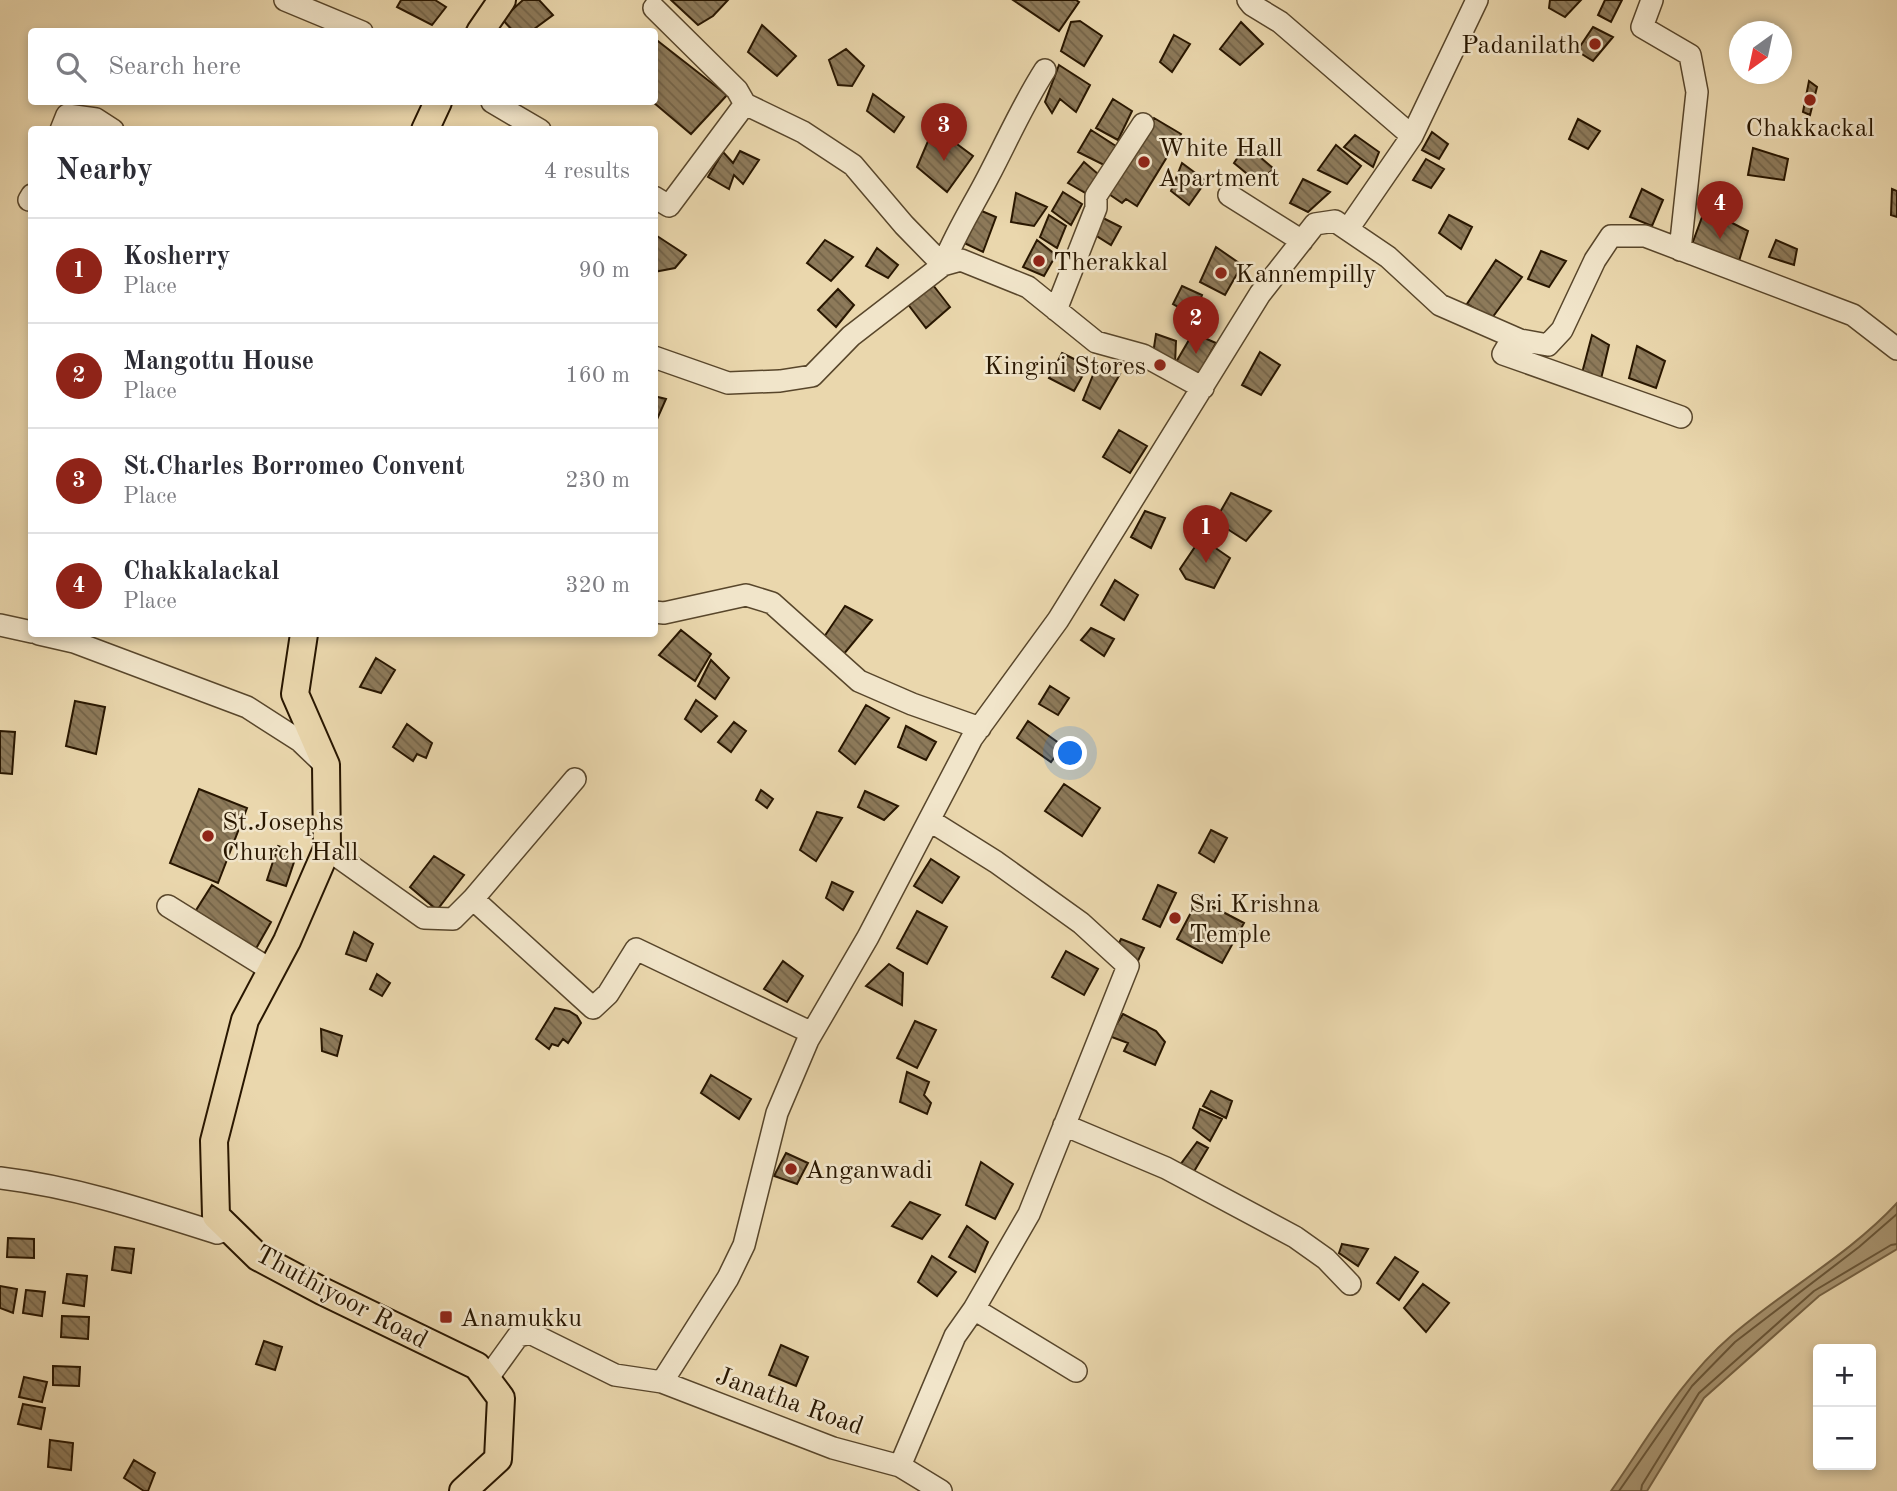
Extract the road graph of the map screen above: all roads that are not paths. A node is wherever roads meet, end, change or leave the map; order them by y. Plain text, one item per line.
1 (285, 0) edge
2 (1248, 0) edge
3 (1652, 0) edge
4 (1474, 1) edge
5 (497, 2) edge
6 (654, 8) dead end
7 (352, 28) edge
8 (482, 28) edge
9 (1045, 70) dead end
10 (745, 104) junction
11 (437, 105) edge
12 (497, 105) edge
13 (1143, 124) dead end
14 (63, 126) edge
15 (107, 126) edge
16 (427, 126) edge
17 (533, 126) edge
18 (1412, 136) junction
19 (1229, 195) dead end
20 (658, 199) edge
21 (1348, 229) junction
22 (1302, 241) junction
23 (1680, 250) junction
24 (943, 265) junction
25 (1056, 310) junction
26 (1513, 337) junction
27 (1897, 349) edge
28 (658, 358) edge
29 (1203, 388) junction
30 (1681, 417) dead end
31 (658, 613) edge
32 (0, 625) edge
33 (28, 631) edge
34 (52, 637) edge
35 (304, 637) edge
36 (980, 728) junction
37 (326, 765) junction
38 (575, 779) dead end
39 (929, 820) junction
40 (327, 849) junction
41 (474, 900) junction
42 (168, 906) dead end
43 (271, 970) junction
44 (812, 1033) junction
45 (1064, 1125) junction
46 (0, 1178) edge
47 (229, 1229) junction
48 (1350, 1284) dead end
49 (974, 1309) junction
50 (1076, 1371) dead end
51 (487, 1379) junction
52 (662, 1382) junction
53 (900, 1466) junction
54 (463, 1491) edge
55 (942, 1491) edge

1 - 7 street
2 - 18 street
3 - 23 street
4 - 18 street
5 - 8 main road
6 - 10 street
9 - 24 street
10 - 20 street
10 - 24 street
11 - 16 main road
12 - 17 street
13 - 25 street
14 - 15 street
18 - 21 street
19 - 22 street
21 - 22 street
21 - 26 street
22 - 29 street
23 - 26 street
23 - 27 street
24 - 25 street
24 - 28 street
25 - 29 street
26 - 30 street
29 - 36 street
31 - 36 street
32 - 33 street
34 - 37 street
35 - 37 main road, Thuthiyoor Road
36 - 39 street
37 - 40 main road, Thuthiyoor Road
38 - 41 street
39 - 44 street
39 - 45 street
40 - 41 street
40 - 43 main road, Thuthiyoor Road
41 - 44 street
42 - 43 street
43 - 47 main road, Thuthiyoor Road
44 - 52 street
45 - 48 street
45 - 49 street
46 - 47 street
47 - 51 main road, Thuthiyoor Road
49 - 50 street
49 - 53 street
51 - 52 street, Janatha Road
51 - 54 main road, Thuthiyoor Road
52 - 53 street, Janatha Road
53 - 55 street, Janatha Road

